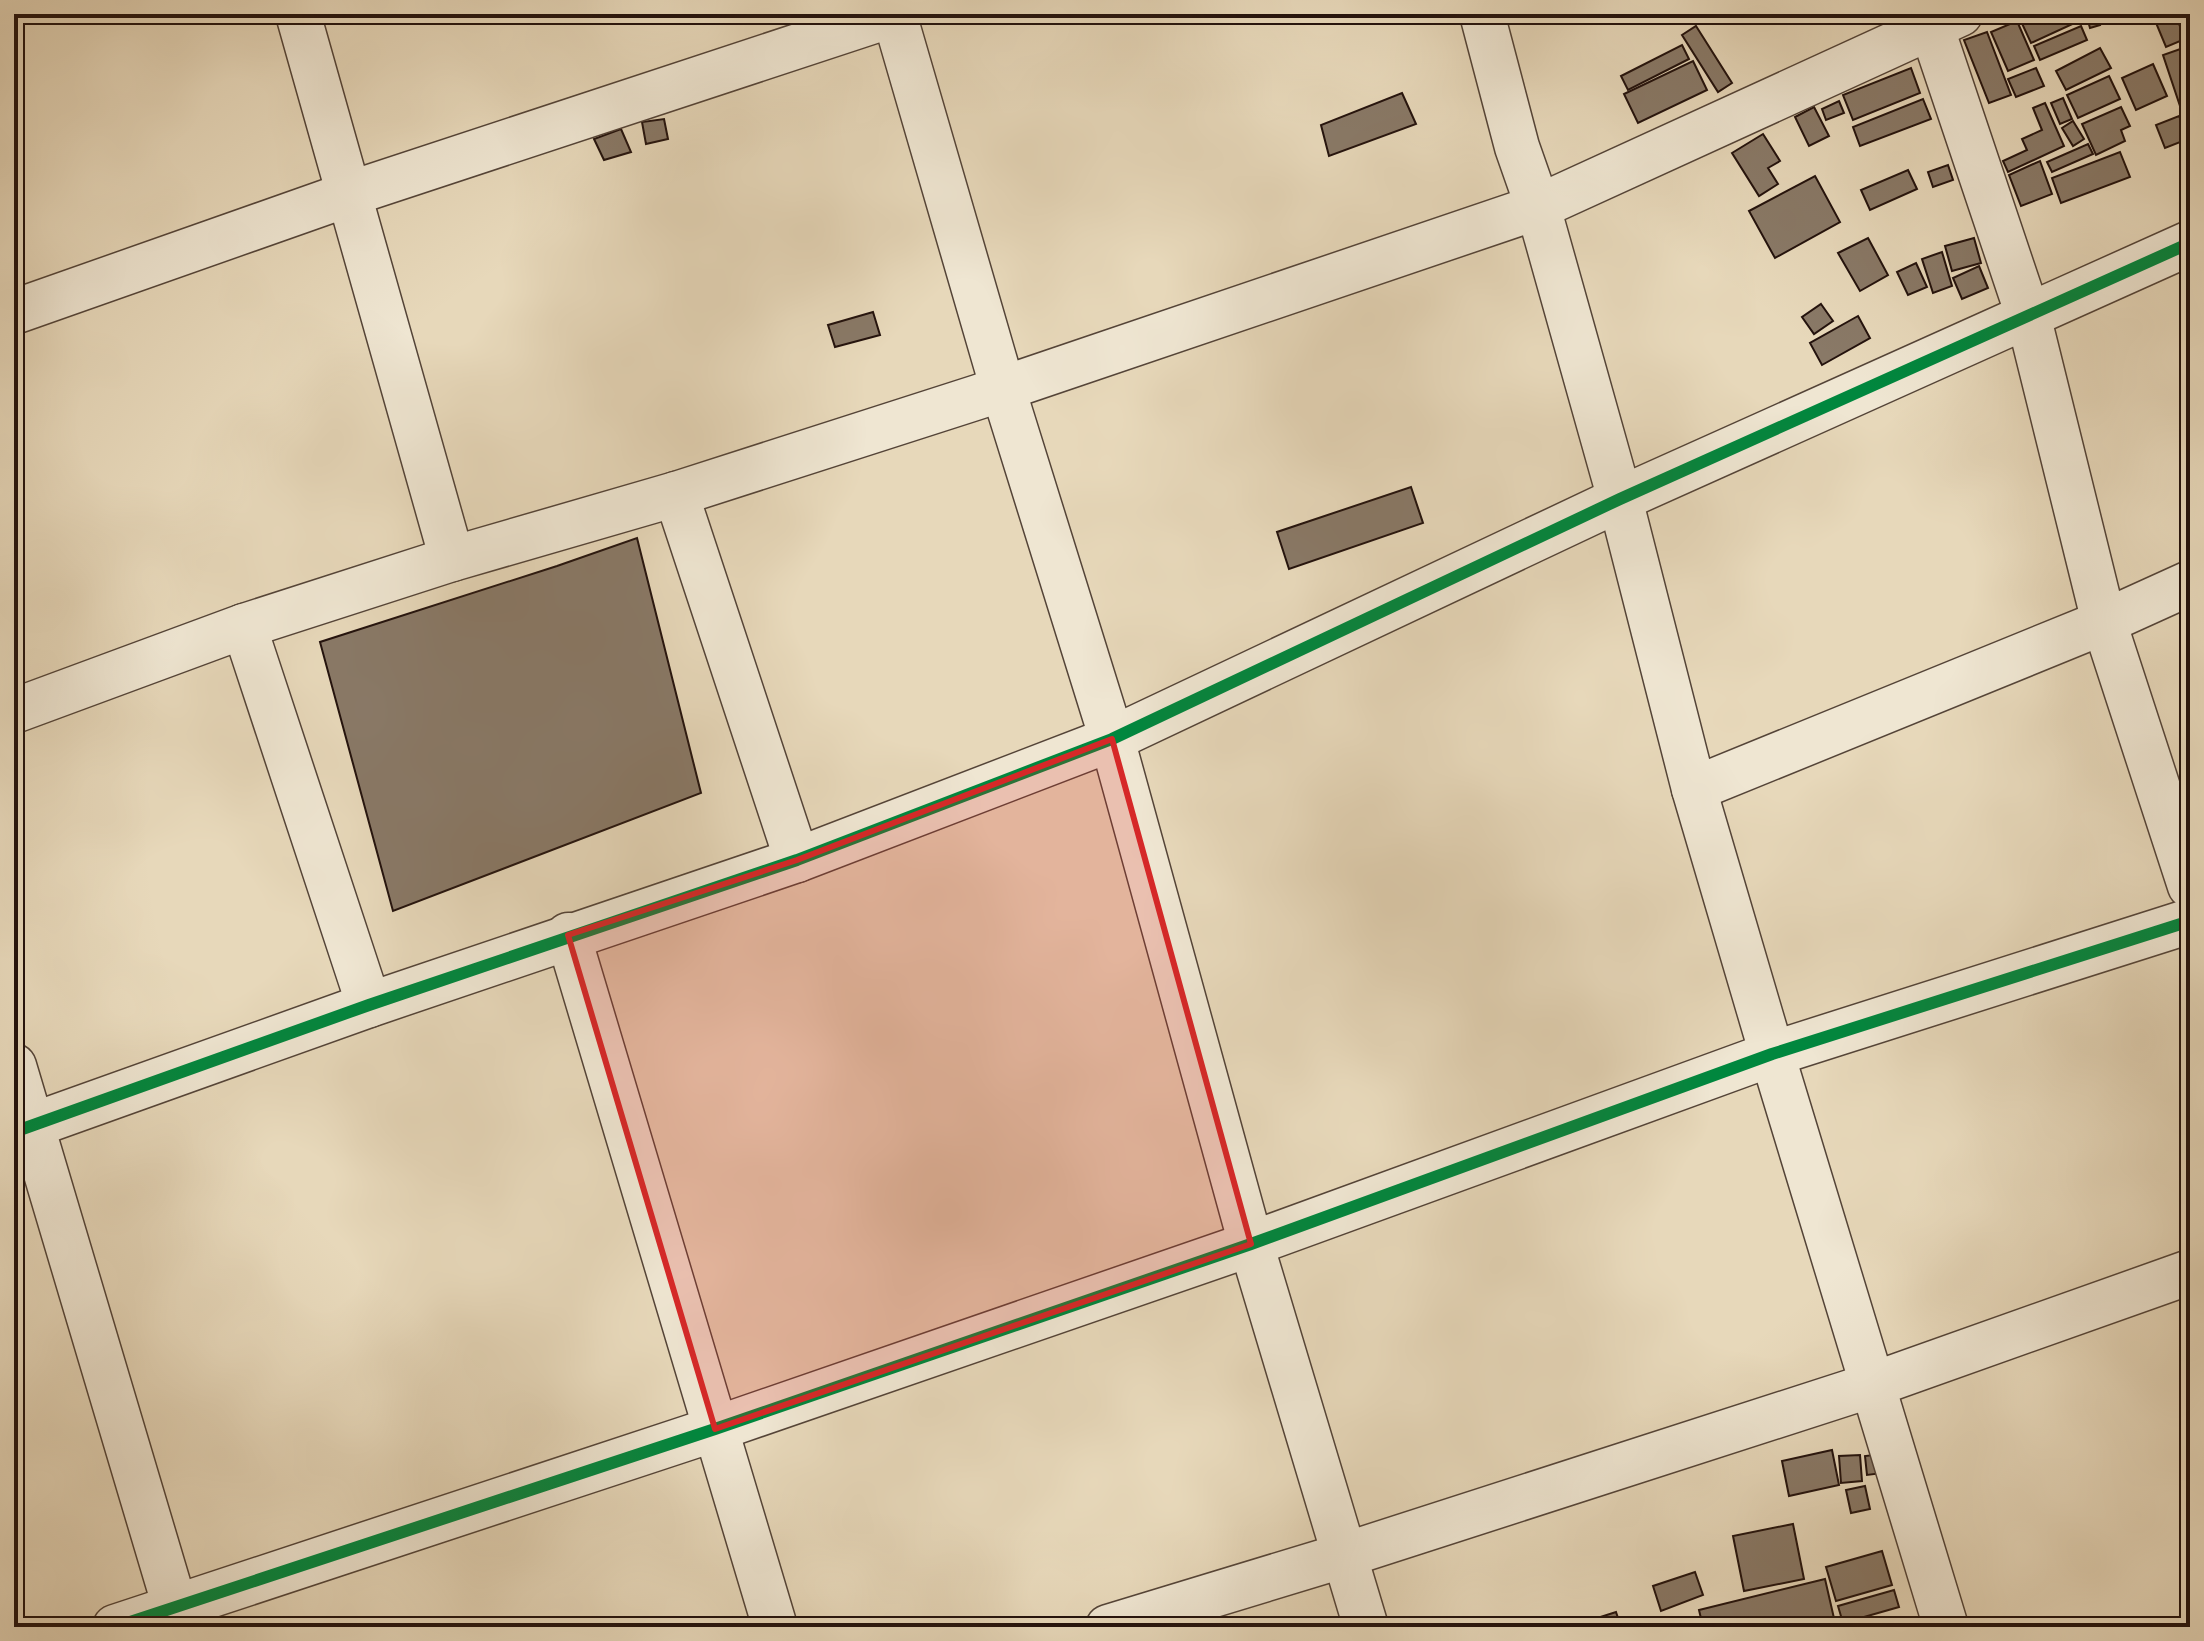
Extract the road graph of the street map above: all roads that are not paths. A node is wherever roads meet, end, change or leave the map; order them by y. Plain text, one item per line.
1 (298, 14) edge
2 (894, 14) edge
3 (1482, 14) edge
4 (1939, 18) edge
5 (349, 194) junction
6 (1538, 207) junction
7 (2190, 243) edge
8 (14, 312) edge
9 (2028, 315) junction
10 (1003, 389) junction
11 (676, 494) junction
12 (1620, 499) junction
13 (452, 559) junction
14 (2190, 583) edge
15 (2104, 622) junction
16 (244, 626) junction
17 (14, 711) edge
18 (1112, 739) junction
19 (1694, 789) junction
20 (797, 860) junction
21 (2190, 886) edge
22 (2190, 921) edge
23 (568, 935) junction
24 (369, 1005) junction
25 (1772, 1054) junction
26 (14, 1066) edge
27 (23, 1129) edge
28 (1251, 1244) junction
29 (2190, 1272) edge
30 (1872, 1385) junction
31 (715, 1429) junction
32 (1345, 1555) junction
33 (178, 1617) edge
34 (115, 1627) edge
35 (775, 1627) edge
36 (1108, 1627) edge
37 (1366, 1627) edge
38 (1946, 1627) edge

1 - 5 street
2 - 5 street
2 - 10 street
3 - 6 street
4 - 6 street
4 - 9 street
5 - 8 street
5 - 13 street
6 - 10 street
6 - 12 street
7 - 9 street
9 - 12 street
9 - 15 street
10 - 11 street
10 - 18 street
11 - 13 street
11 - 20 street
12 - 18 street
12 - 19 street
13 - 16 street
14 - 15 street
15 - 19 street
15 - 21 street
16 - 17 street
16 - 24 street
18 - 20 street
18 - 28 street
19 - 25 street
20 - 23 street
22 - 25 street
23 - 24 street
23 - 31 street
24 - 27 street
25 - 28 street
25 - 30 street
26 - 27 street
27 - 33 street
28 - 31 street
28 - 32 street
29 - 30 street
30 - 32 street
30 - 38 street
31 - 33 street
31 - 35 street
32 - 36 street
32 - 37 street
33 - 34 street

